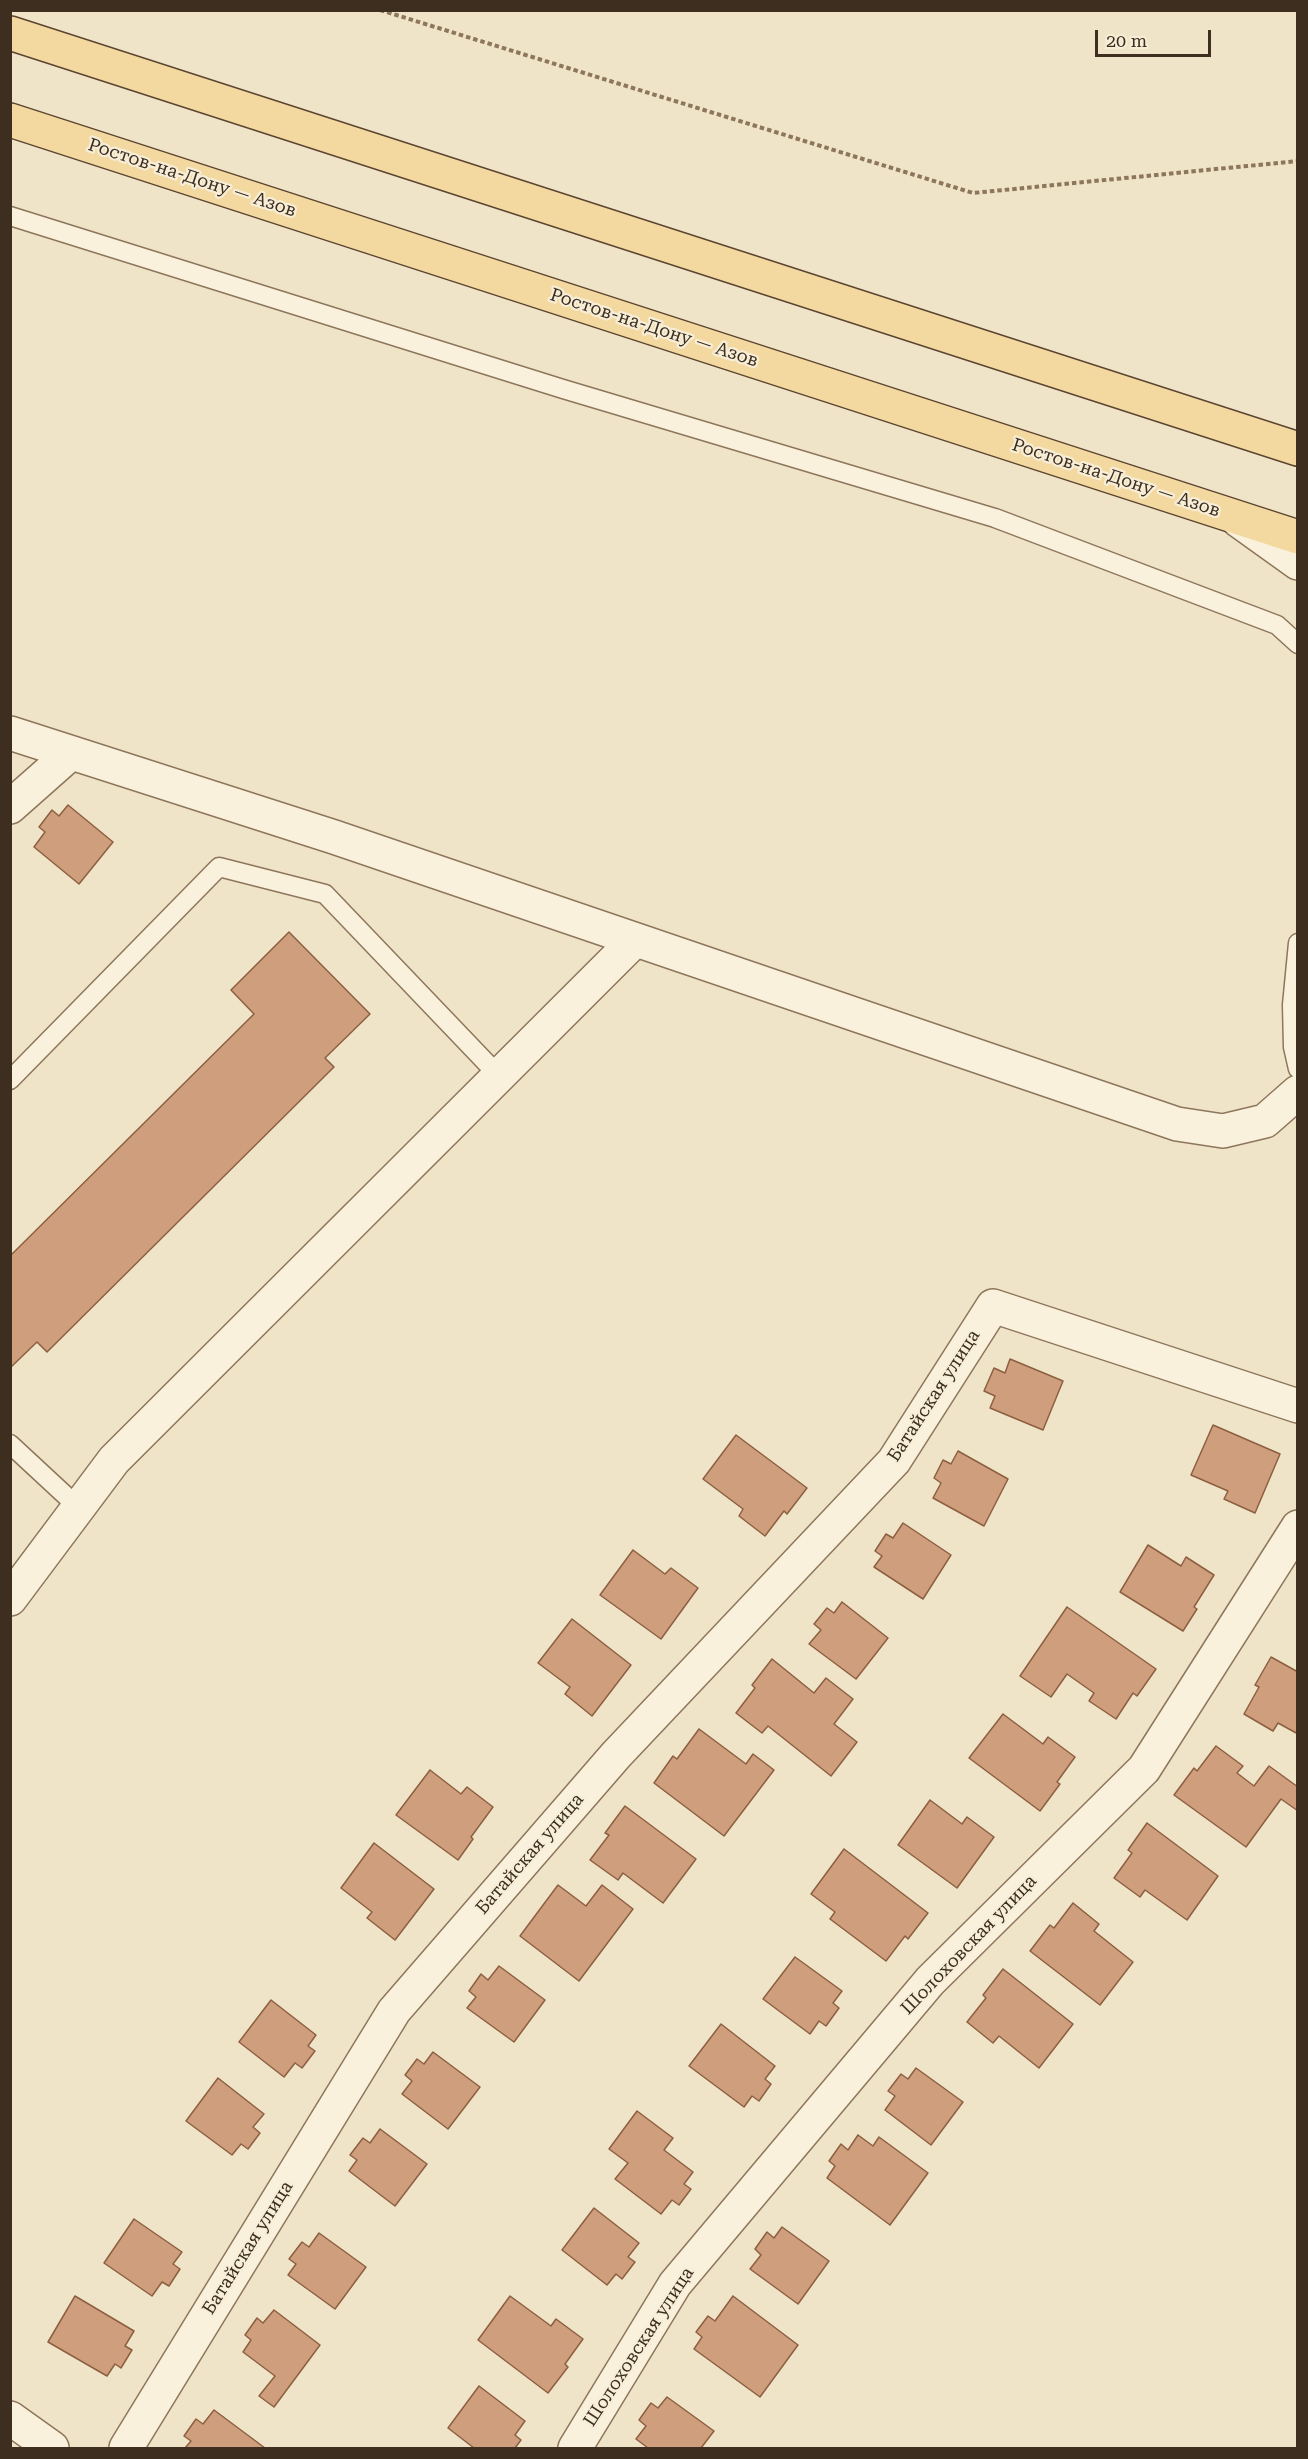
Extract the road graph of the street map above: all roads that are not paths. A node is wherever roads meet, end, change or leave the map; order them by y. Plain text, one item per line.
1 (10, 33) edge
2 (10, 120) edge
3 (10, 216) edge
4 (1298, 449) edge
5 (1232, 515) junction
6 (1298, 537) edge
7 (1298, 563) edge
8 (1298, 644) edge
9 (10, 733) edge
10 (71, 753) junction
11 (10, 807) edge
12 (635, 940) junction
13 (1298, 943) edge
14 (1298, 1069) edge
15 (499, 1076) junction
16 (10, 1080) edge
17 (1298, 1092) edge
18 (1298, 1406) edge
19 (10, 1444) edge
20 (79, 1508) junction
21 (1298, 1527) edge
22 (10, 1599) edge
23 (10, 2418) edge
24 (52, 2448) edge
25 (126, 2448) edge
26 (575, 2448) edge

1 - 4 main road
2 - 5 main road, Ростов-на-Дону — Азов
3 - 8 lane
5 - 6 main road, Ростов-на-Дону — Азов
5 - 7 street
9 - 10 street
10 - 11 street
10 - 12 street
12 - 15 street
12 - 17 street
13 - 14 lane
15 - 16 lane
15 - 20 street
18 - 25 street, Батайская улица
19 - 20 lane
20 - 22 street
21 - 26 street, Шолоховская улица
23 - 24 street

